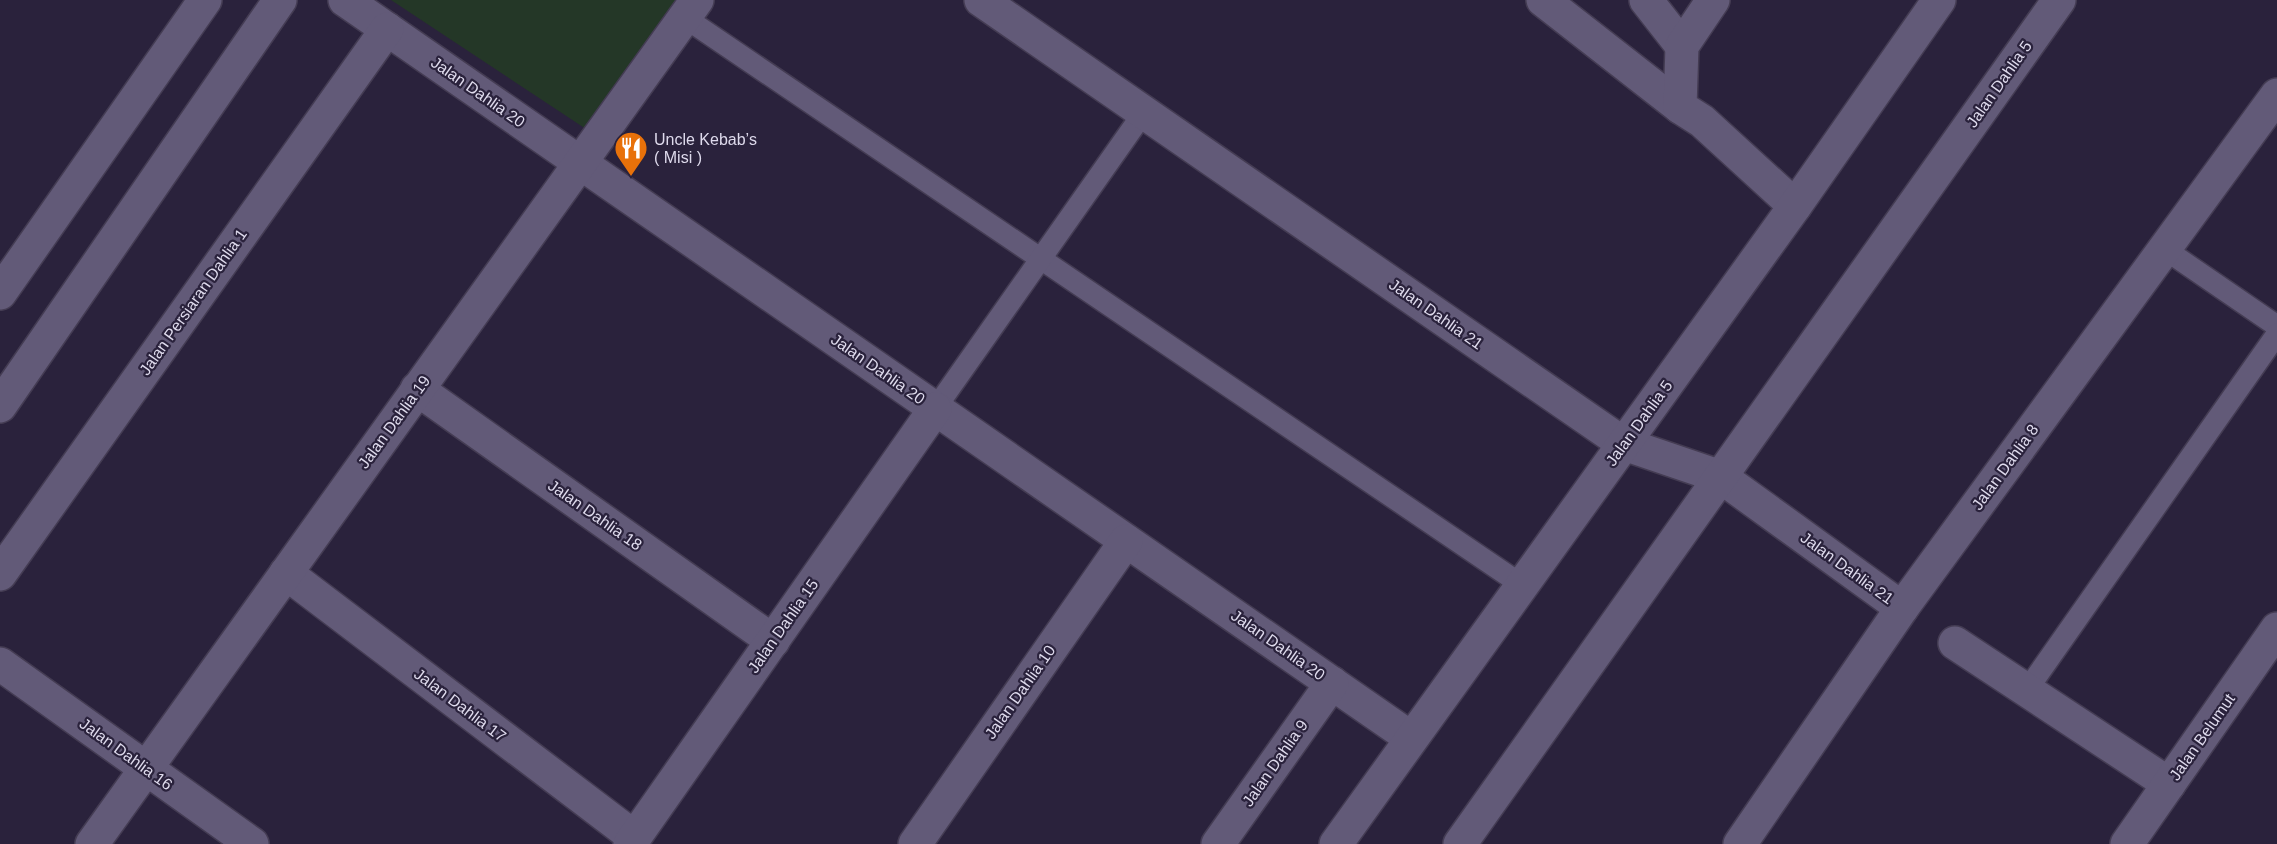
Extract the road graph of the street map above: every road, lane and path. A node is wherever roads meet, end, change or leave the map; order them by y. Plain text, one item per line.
1 (205, 0) edge
2 (280, 0) edge
3 (345, 0) edge
4 (981, 0) edge
5 (1543, 0) edge
6 (1646, 0) edge
7 (1713, 0) edge
8 (1939, 0) edge
9 (2059, 0) edge
10 (690, 9) edge
11 (387, 29) junction
12 (1682, 46) junction
13 (2277, 95) edge
14 (1680, 106) junction
15 (1144, 112) junction
16 (580, 163) junction
17 (1795, 206) junction
18 (2166, 250) junction
19 (1041, 258) junction
20 (0, 293) edge
21 (2277, 326) edge
22 (2277, 334) edge
23 (417, 389) junction
24 (0, 406) edge
25 (935, 409) junction
26 (1624, 444) junction
27 (1721, 477) junction
28 (1126, 541) junction
29 (286, 573) junction
30 (0, 574) edge
31 (1522, 585) junction
32 (1902, 608) junction
33 (2277, 629) edge
34 (772, 641) junction
35 (1955, 643) dead end
36 (0, 664) edge
37 (1332, 683) junction
38 (2027, 690) junction
39 (1411, 738) junction
40 (146, 768) junction
41 (2169, 784) junction
42 (632, 841) edge
43 (92, 844) edge
44 (252, 844) edge
45 (915, 844) edge
46 (1218, 844) edge
47 (1336, 844) edge
48 (1461, 844) edge
49 (1740, 844) edge
50 (2127, 844) edge

1 - 20 street
2 - 24 street
3 - 11 street, Jalan Dahlia 20
4 - 15 street, Jalan Dahlia 21
5 - 14 street
6 - 12 street
7 - 12 street
8 - 17 street, Jalan Dahlia 5
9 - 27 street, Jalan Dahlia 5
10 - 16 street, Jalan Dahlia 19
10 - 19 lane
11 - 16 street, Jalan Dahlia 20
11 - 30 street, Jalan Persiaran Dahlia 1
12 - 14 street
13 - 18 street, Jalan Dahlia 8
14 - 17 street
15 - 19 lane
15 - 26 street, Jalan Dahlia 21
16 - 23 street, Jalan Dahlia 19
16 - 25 street, Jalan Dahlia 20
17 - 26 street, Jalan Dahlia 5
18 - 21 lane
18 - 32 street, Jalan Dahlia 8
19 - 25 lane
19 - 31 lane
22 - 38 lane
23 - 29 street, Jalan Dahlia 19
23 - 34 street, Jalan Dahlia 18
25 - 28 street, Jalan Dahlia 20
25 - 34 street, Jalan Dahlia 15
26 - 27 street, Jalan Dahlia 21
26 - 31 street, Jalan Dahlia 5
27 - 32 street, Jalan Dahlia 21
27 - 48 street, Jalan Dahlia 5
28 - 37 street, Jalan Dahlia 20
28 - 45 street, Jalan Dahlia 10
29 - 40 street, Jalan Dahlia 19
29 - 42 street, Jalan Dahlia 17
31 - 39 street, Jalan Dahlia 5
32 - 49 street, Jalan Dahlia 8
33 - 41 street, Jalan Belumut
34 - 42 street, Jalan Dahlia 15
35 - 38 street
36 - 40 street, Jalan Dahlia 16
37 - 39 street, Jalan Dahlia 20
37 - 46 street, Jalan Dahlia 9
38 - 41 street
39 - 47 street, Jalan Dahlia 5
40 - 43 street, Jalan Dahlia 19
40 - 44 street, Jalan Dahlia 16
41 - 50 street, Jalan Belumut

